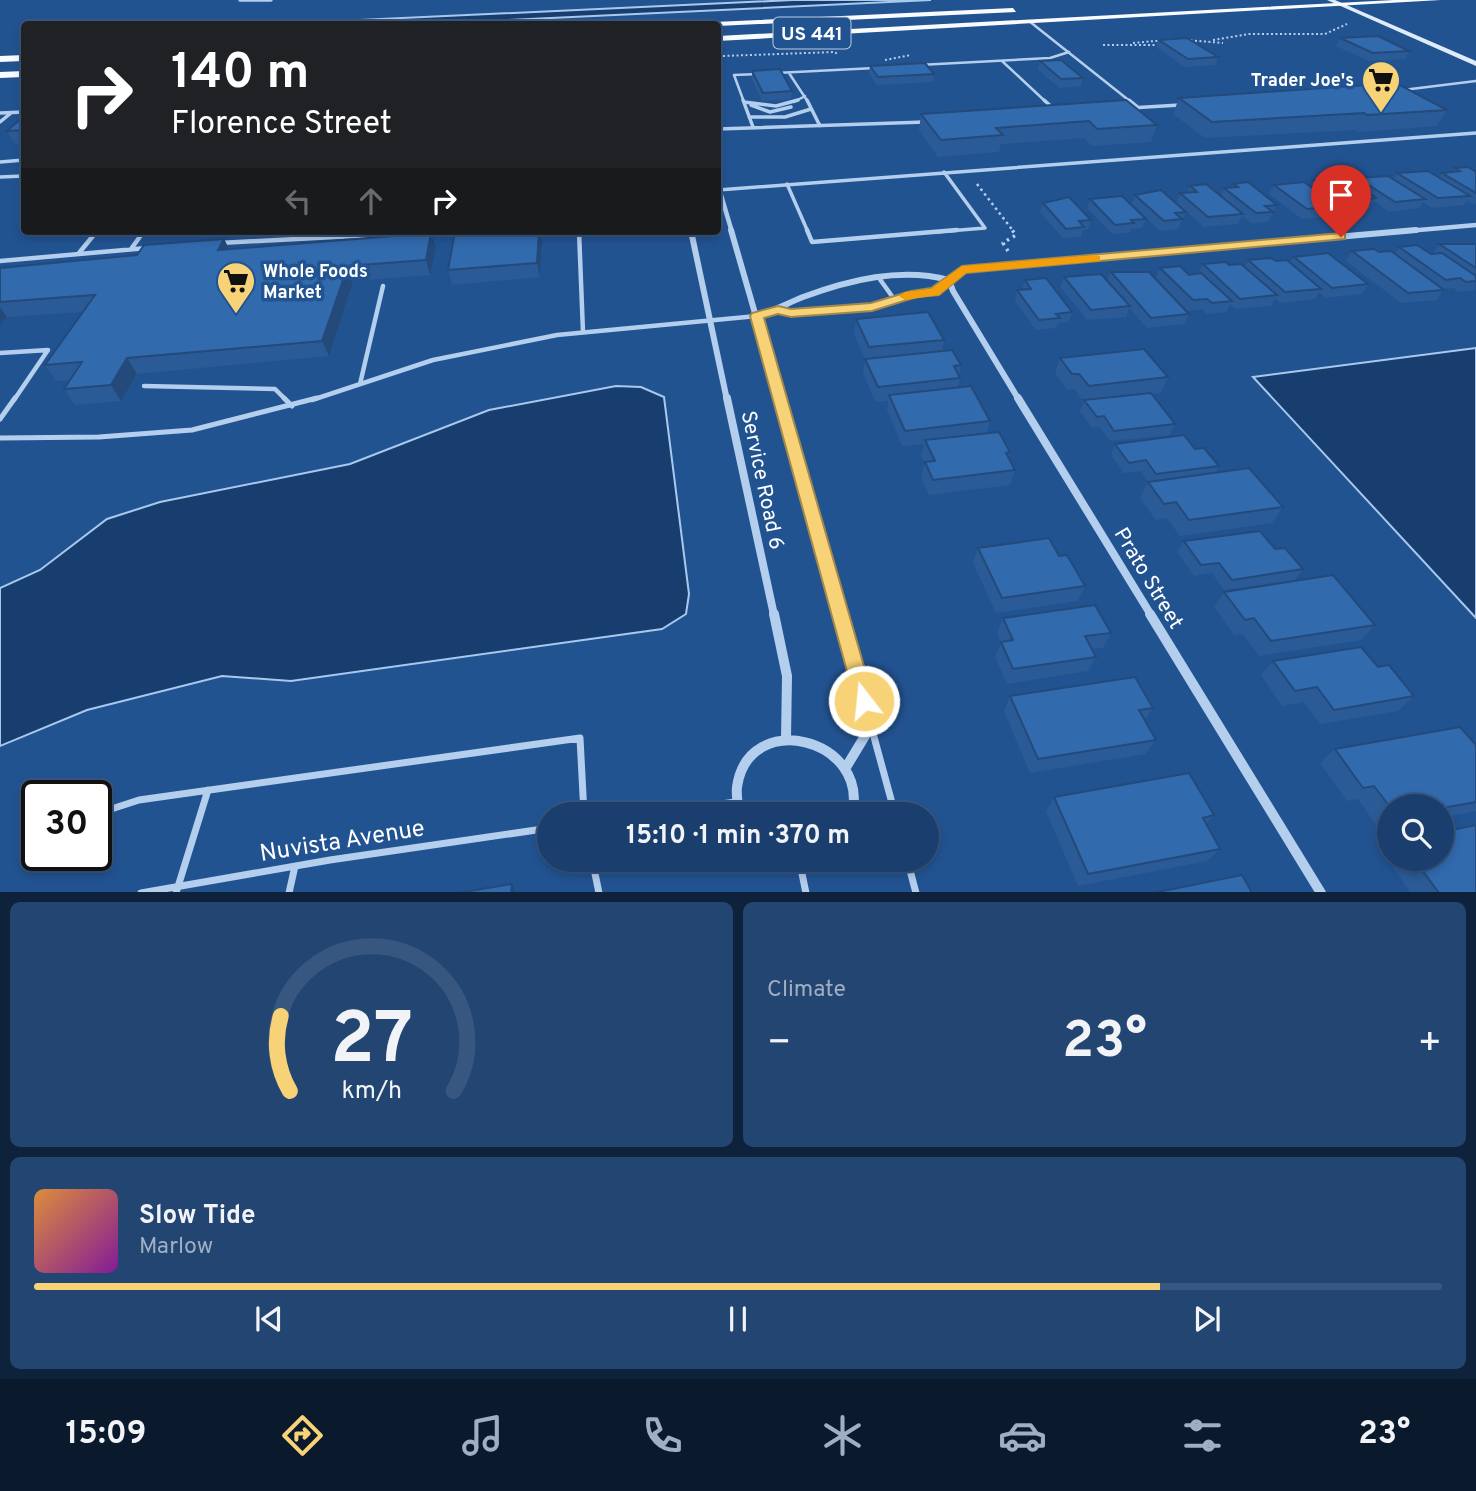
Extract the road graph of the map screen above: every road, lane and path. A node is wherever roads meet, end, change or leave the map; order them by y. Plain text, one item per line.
1 (240, 0) edge
2 (271, 0) edge
3 (1330, 0) edge
4 (1437, 0) edge
5 (1345, 3) edge
6 (1358, 4) junction
7 (1024, 9) dead end
8 (945, 13) junction
9 (1029, 21) junction
10 (721, 24) edge
11 (1347, 24) dead end
12 (721, 32) edge
13 (1305, 34) junction
14 (721, 39) edge
15 (1162, 39) junction
16 (1316, 39) dead end
17 (1213, 40) junction
18 (1133, 43) junction
19 (1223, 43) dead end
20 (1103, 46) dead end
21 (1069, 52) junction
22 (838, 55) dead end
23 (723, 56) dead end
24 (1476, 56) edge
25 (21, 58) edge
26 (0, 59) edge
27 (1002, 61) junction
28 (1476, 64) edge
29 (912, 65) edge
30 (881, 67) edge
31 (789, 73) junction
32 (21, 74) edge
33 (0, 75) edge
34 (1476, 81) edge
35 (1394, 91) edge
36 (805, 96) junction
37 (746, 102) junction
38 (1186, 105) edge
39 (811, 108) junction
40 (1139, 108) junction
41 (1126, 109) edge
42 (21, 112) edge
43 (0, 113) edge
44 (11, 113) junction
45 (1051, 114) edge
46 (749, 117) junction
47 (0, 122) edge
48 (932, 122) edge
49 (820, 126) junction
50 (753, 127) junction
51 (721, 129) edge
52 (1476, 133) edge
53 (21, 160) edge
54 (0, 162) edge
55 (944, 172) junction
56 (21, 176) edge
57 (0, 177) edge
58 (968, 182) dead end
59 (787, 184) junction
60 (721, 188) edge
61 (721, 198) edge
62 (1476, 225) edge
63 (93, 235) edge
64 (141, 235) edge
65 (370, 235) edge
66 (579, 235) edge
67 (692, 235) edge
68 (213, 243) edge
69 (155, 247) edge
70 (131, 249) junction
71 (79, 253) junction
72 (1011, 254) dead end
73 (0, 261) edge
74 (879, 278) junction
75 (949, 280) junction
76 (383, 286) dead end
77 (894, 299) junction
78 (778, 310) junction
79 (757, 316) junction
80 (712, 321) junction
81 (583, 332) junction
82 (0, 353) edge
83 (360, 384) junction
84 (144, 386) dead end
85 (292, 406) junction
86 (0, 419) edge
87 (0, 438) edge
88 (871, 726) junction
89 (786, 738) junction
90 (845, 769) junction
91 (208, 790) junction
92 (583, 802) edge
93 (735, 802) edge
94 (852, 802) edge
95 (892, 802) edge
96 (112, 809) edge
97 (537, 830) edge
98 (295, 866) junction
99 (595, 872) edge
100 (802, 872) edge
101 (911, 872) edge
102 (177, 889) edge
103 (141, 892) edge
104 (289, 892) edge
105 (599, 892) edge
106 (806, 892) edge
107 (916, 892) edge
108 (1321, 892) edge

1 - 2 street
3 - 5 street
4 - 6 main road, US 441
5 - 6 main road, US 441
5 - 9 main road, US 441
5 - 28 street
6 - 24 street
7 - 8 main road, US 441
8 - 10 main road, US 441
8 - 12 main road
9 - 14 main road, US 441
9 - 21 lane
11 - 13 path
13 - 16 path
13 - 17 path
15 - 17 path
15 - 18 path
15 - 18 path
17 - 19 path
18 - 20 path
21 - 27 lane
21 - 40 lane
22 - 23 path
25 - 26 main road
27 - 29 lane
27 - 45 lane
30 - 31 lane
31 - 36 lane
31 - 37 lane
32 - 33 main road
34 - 35 lane
36 - 37 lane
36 - 39 lane
37 - 46 lane
38 - 40 lane
39 - 46 lane
39 - 49 lane
40 - 41 lane
42 - 44 lane
43 - 44 lane
44 - 47 lane
46 - 50 lane
48 - 49 lane
49 - 50 lane
50 - 51 lane
52 - 55 lane
53 - 54 lane
55 - 59 lane
55 - 59 lane
56 - 57 lane
58 - 72 path
59 - 60 lane
61 - 79 street, Service Road 6
62 - 75 street
63 - 71 lane
64 - 70 lane
65 - 68 lane
66 - 81 lane
67 - 80 street, Service Road 6
69 - 70 lane
70 - 71 lane
71 - 73 lane
74 - 75 street
74 - 77 lane
74 - 78 street
75 - 77 street
75 - 108 street, Prato Street
76 - 83 lane
77 - 78 street
78 - 79 street
79 - 80 lane
79 - 88 street, Service Road 6
80 - 81 lane
80 - 89 street, Service Road 6
81 - 83 lane
82 - 86 lane
83 - 85 lane
84 - 85 lane
85 - 87 lane
88 - 90 street
88 - 95 lane
89 - 90 street
89 - 93 street
90 - 94 street
91 - 92 lane
91 - 96 lane
91 - 102 lane
97 - 98 lane, Nuvista Avenue
98 - 102 lane, Nuvista Avenue
98 - 104 lane
99 - 105 lane
100 - 106 lane
101 - 107 lane
102 - 103 lane, Nuvista Avenue

